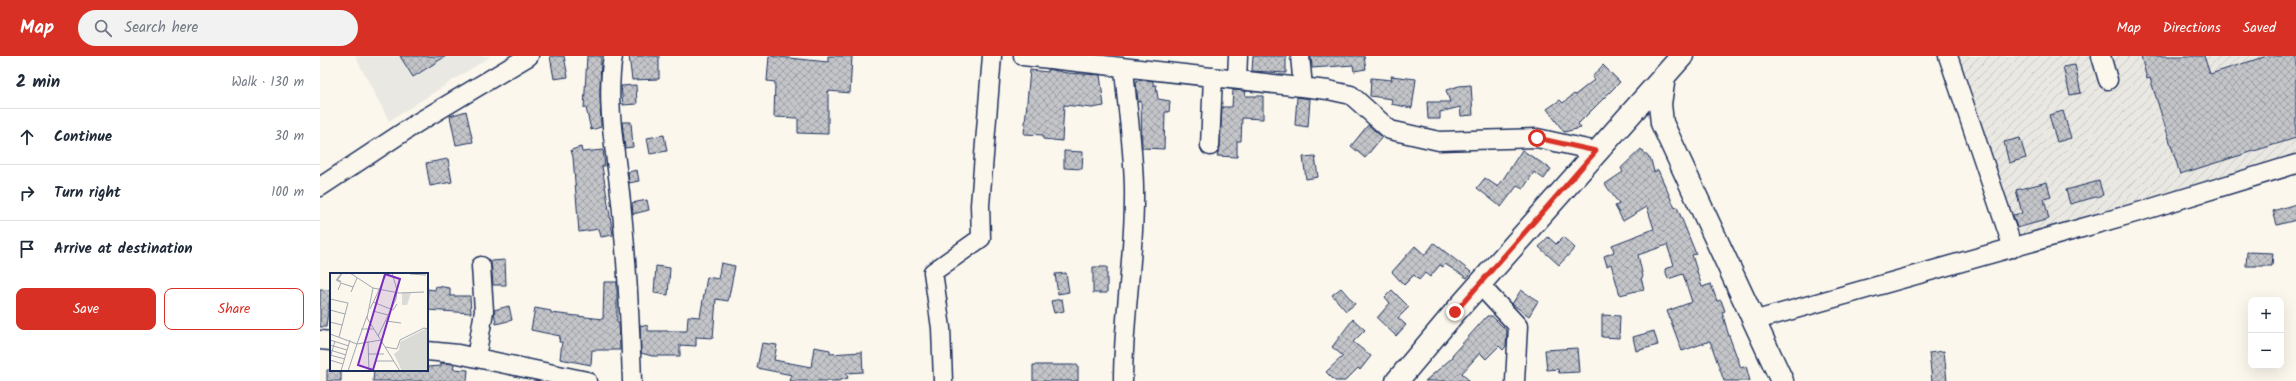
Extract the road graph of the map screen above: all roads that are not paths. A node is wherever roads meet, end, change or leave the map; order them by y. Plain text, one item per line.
1 (529, 56) edge
2 (613, 56) edge
3 (992, 56) edge
4 (1023, 56) edge
5 (1238, 56) edge
6 (1300, 56) edge
7 (1682, 56) edge
8 (1948, 56) edge
9 (2102, 56) edge
10 (1089, 60) edge
11 (1157, 64) edge
12 (1124, 68) junction
13 (1213, 77) junction
14 (1664, 77) junction
15 (1237, 79) junction
16 (2108, 80) dead end
17 (1303, 87) junction
18 (1210, 146) dead end
19 (1596, 151) junction
20 (2296, 164) edge
21 (320, 187) edge
22 (2013, 248) junction
23 (481, 266) dead end
24 (1480, 285) junction
25 (1753, 321) junction
26 (320, 340) edge
27 (330, 341) edge
28 (428, 351) edge
29 (476, 358) junction
30 (587, 381) edge
31 (632, 381) edge
32 (943, 381) edge
33 (1123, 381) edge
34 (1397, 381) edge
35 (1515, 381) edge
36 (1782, 381) edge

1 - 21 street
2 - 31 street
3 - 32 street
4 - 10 street
5 - 15 street
6 - 17 street
7 - 14 main road
8 - 22 street
9 - 16 street
10 - 12 street
11 - 12 street
11 - 13 street
12 - 33 street
13 - 15 street
13 - 18 street
14 - 19 main road
14 - 25 main road
15 - 17 street
17 - 19 street
19 - 24 main road
20 - 22 street
22 - 25 street
23 - 29 street
24 - 34 main road
24 - 35 street
25 - 36 main road
26 - 27 street
28 - 29 street
29 - 30 street

